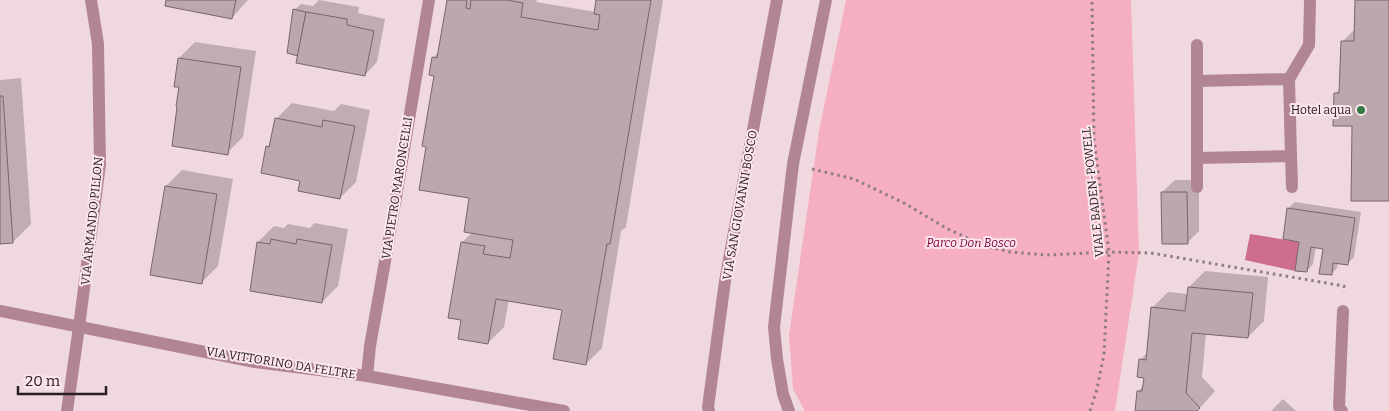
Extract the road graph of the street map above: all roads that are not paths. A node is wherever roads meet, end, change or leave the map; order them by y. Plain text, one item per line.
1 (91, 0) edge
2 (428, 0) edge
3 (778, 0) edge
4 (826, 0) edge
5 (1310, 0) edge
6 (1197, 45) dead end
7 (1289, 79) junction
8 (1196, 81) junction
9 (1291, 156) junction
10 (1198, 158) junction
11 (1197, 187) dead end
12 (1292, 187) dead end
13 (0, 311) edge
14 (1343, 311) road end
15 (79, 327) junction
16 (367, 376) junction
17 (67, 411) edge
18 (564, 411) edge
19 (710, 411) edge
20 (790, 411) edge
21 (1342, 411) edge

1 - 15 street, VIA ARMANDO PILLON
2 - 16 street, VIA PIETRO MARONCELLI
3 - 19 street, VIA SAN GIOVANNI BOSCO
4 - 20 street
5 - 7 street
6 - 8 street
7 - 8 street
7 - 9 street
8 - 10 street
9 - 10 street
9 - 12 street
10 - 11 street
13 - 15 street, VIA VITTORINO DA FELTRE
14 - 21 street
15 - 16 street, VIA VITTORINO DA FELTRE
15 - 17 street, VIA ARMANDO PILLON
16 - 18 street, VIA VITTORINO DA FELTRE

